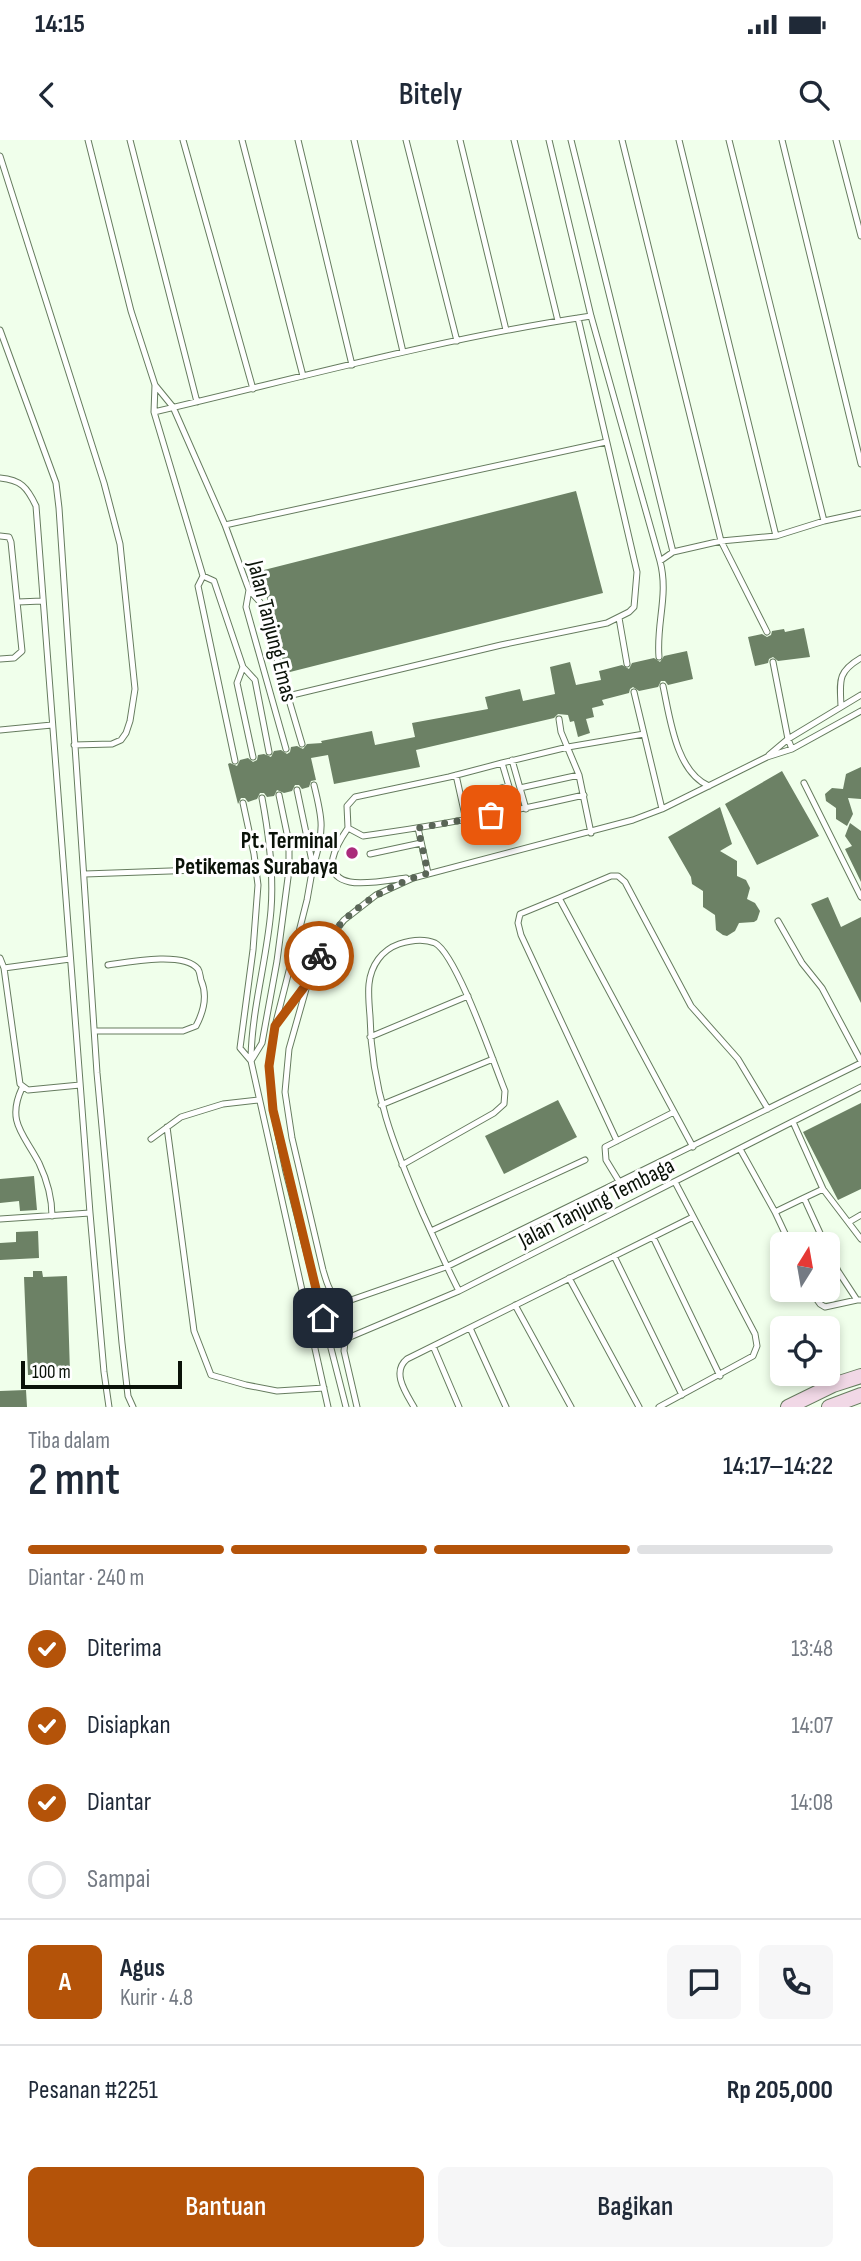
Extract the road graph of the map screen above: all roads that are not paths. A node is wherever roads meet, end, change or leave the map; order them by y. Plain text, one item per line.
1 (88, 140) edge
2 (130, 140) edge
3 (183, 140) edge
4 (242, 140) edge
5 (298, 140) edge
6 (354, 140) edge
7 (406, 140) edge
8 (460, 140) edge
9 (514, 140) edge
10 (550, 140) edge
11 (570, 140) edge
12 (622, 140) edge
13 (679, 140) edge
14 (729, 140) edge
15 (782, 140) edge
16 (836, 140) edge
17 (0, 156) edge
18 (861, 236) edge
19 (591, 316) junction
20 (578, 317) junction
21 (558, 321) junction
22 (0, 330) edge
23 (506, 330) junction
24 (457, 341) junction
25 (403, 352) junction
26 (352, 365) junction
27 (303, 376) junction
28 (155, 385) junction
29 (253, 389) junction
30 (197, 402) junction
31 (173, 407) junction
32 (154, 412) junction
33 (606, 442) junction
34 (861, 464) edge
35 (0, 478) edge
36 (861, 513) edge
37 (824, 521) junction
38 (225, 525) junction
39 (0, 536) edge
40 (776, 536) junction
41 (721, 541) junction
42 (673, 552) junction
43 (660, 561) junction
44 (203, 576) junction
45 (249, 590) junction
46 (42, 601) junction
47 (18, 602) junction
48 (619, 618) junction
49 (767, 632) dead end
50 (659, 657) dead end
51 (861, 658) edge
52 (0, 659) edge
53 (773, 662) dead end
54 (627, 664) dead end
55 (243, 667) junction
56 (663, 685) dead end
57 (634, 692) dead end
58 (288, 695) junction
59 (861, 695) edge
60 (841, 706) junction
61 (861, 711) edge
62 (559, 719) dead end
63 (52, 725) junction
64 (0, 730) edge
65 (644, 734) junction
66 (788, 739) junction
67 (302, 744) dead end
68 (74, 745) junction
69 (568, 747) junction
70 (286, 749) dead end
71 (792, 749) junction
72 (269, 752) dead end
73 (253, 757) dead end
74 (767, 757) junction
75 (512, 760) junction
76 (235, 761) dead end
77 (502, 763) junction
78 (456, 775) junction
79 (579, 775) junction
80 (804, 783) dead end
81 (314, 785) dead end
82 (509, 786) junction
83 (710, 787) junction
84 (520, 788) junction
85 (297, 790) dead end
86 (279, 795) dead end
87 (584, 795) junction
88 (262, 798) dead end
89 (461, 799) junction
90 (243, 803) dead end
91 (526, 809) junction
92 (662, 809) junction
93 (516, 810) junction
94 (466, 820) junction
95 (348, 828) junction
96 (418, 828) junction
97 (591, 833) junction
98 (421, 844) junction
99 (370, 854) dead end
100 (313, 866) junction
101 (198, 870) dead end
102 (428, 873) junction
103 (85, 874) junction
104 (413, 878) junction
105 (861, 897) edge
106 (559, 898) junction
107 (778, 921) dead end
108 (0, 958) edge
109 (70, 959) junction
110 (108, 965) dead end
111 (4, 968) junction
112 (308, 982) junction
113 (468, 996) junction
114 (9, 1000) junction
115 (0, 1002) edge
116 (275, 1026) junction
117 (95, 1031) junction
118 (370, 1037) junction
119 (493, 1059) junction
120 (251, 1062) junction
121 (861, 1062) edge
122 (80, 1085) junction
123 (861, 1087) edge
124 (22, 1088) junction
125 (258, 1100) junction
126 (381, 1105) junction
127 (768, 1109) junction
128 (674, 1112) junction
129 (793, 1122) junction
130 (167, 1127) junction
131 (151, 1139) dead end
132 (617, 1141) junction
133 (693, 1147) junction
134 (740, 1149) junction
135 (585, 1160) dead end
136 (402, 1165) junction
137 (675, 1182) junction
138 (620, 1183) junction
139 (823, 1189) junction
140 (804, 1198) junction
141 (775, 1212) junction
142 (90, 1213) junction
143 (861, 1215) edge
144 (52, 1216) junction
145 (693, 1217) junction
146 (0, 1219) edge
147 (849, 1222) junction
148 (431, 1231) junction
149 (784, 1232) edge
150 (820, 1232) edge
151 (653, 1237) junction
152 (861, 1239) edge
153 (614, 1256) junction
154 (446, 1267) junction
155 (840, 1274) edge
156 (569, 1278) junction
157 (459, 1291) junction
158 (859, 1300) edge
159 (819, 1302) edge
160 (515, 1305) junction
161 (470, 1328) junction
162 (433, 1346) junction
163 (720, 1376) junction
164 (861, 1376) edge
165 (324, 1388) junction
166 (682, 1395) junction
167 (861, 1395) edge
168 (109, 1407) edge
169 (132, 1407) edge
170 (328, 1407) edge
171 (346, 1407) edge
172 (357, 1407) edge
173 (414, 1407) edge
174 (459, 1407) edge
175 (506, 1407) edge
176 (571, 1407) edge
177 (639, 1407) edge
178 (659, 1407) edge
179 (788, 1407) edge
180 (829, 1407) edge

1 - 28 lane
2 - 30 lane
3 - 29 lane
4 - 27 lane
5 - 26 lane
6 - 25 lane
7 - 24 lane
8 - 23 lane
9 - 21 lane
10 - 19 lane
11 - 42 lane
12 - 41 lane
13 - 40 lane
14 - 37 lane
15 - 34 lane
16 - 18 lane
17 - 68 lane
19 - 20 lane
19 - 43 lane
20 - 21 lane
20 - 33 lane
21 - 23 lane
22 - 68 lane
23 - 24 lane
24 - 25 lane
25 - 26 lane
26 - 27 lane
27 - 29 lane
28 - 31 lane, Jalan Tanjung Emas
28 - 32 lane
29 - 30 lane
30 - 31 lane
31 - 32 lane
31 - 38 lane, Jalan Tanjung Emas
32 - 44 lane
33 - 38 lane
33 - 48 lane
35 - 46 lane
36 - 37 lane
37 - 40 lane
38 - 45 lane, Jalan Tanjung Emas
39 - 47 lane
40 - 41 lane
41 - 42 lane
41 - 49 lane
42 - 43 lane
43 - 50 lane
44 - 55 lane
44 - 76 lane
45 - 58 lane
45 - 70 lane, Jalan Tanjung Emas
46 - 47 lane
46 - 63 lane
47 - 52 lane
48 - 54 lane
48 - 58 lane
51 - 60 lane
53 - 66 lane
55 - 72 lane, Jalan Tanjung Emas
55 - 73 lane
56 - 83 lane
57 - 65 lane
58 - 67 lane
59 - 60 lane
60 - 66 lane
61 - 71 lane
62 - 69 lane
63 - 64 lane
63 - 109 lane
65 - 69 lane
65 - 92 lane
66 - 71 lane
66 - 74 lane
68 - 103 lane
69 - 75 lane
69 - 79 lane
71 - 74 lane
74 - 83 lane
75 - 77 lane
75 - 84 lane
77 - 78 lane
77 - 82 lane
78 - 89 lane
78 - 95 lane
79 - 84 lane
79 - 87 lane
80 - 105 lane
81 - 100 lane
82 - 89 lane
82 - 93 lane
83 - 92 lane
84 - 91 lane
85 - 100 lane
86 - 120 lane
87 - 91 lane
87 - 97 lane
88 - 120 lane
89 - 94 lane
90 - 120 lane
91 - 93 lane
92 - 97 lane
93 - 94 lane
94 - 96 lane
95 - 96 lane
95 - 104 lane
96 - 98 lane
97 - 102 lane
98 - 99 lane
98 - 102 lane
100 - 116 lane
101 - 103 lane
102 - 104 lane
103 - 117 lane
104 - 112 lane
106 - 127 lane
106 - 128 lane
106 - 132 lane
107 - 121 lane
108 - 111 lane
109 - 111 lane
109 - 122 lane
110 - 117 lane
111 - 114 lane
112 - 116 lane
112 - 154 lane, Jalan Tanjung Tembaga
113 - 118 lane
113 - 118 lane
113 - 119 lane
114 - 115 lane
114 - 124 lane
116 - 171 lane
117 - 169 lane
118 - 126 lane
119 - 126 lane
119 - 136 lane
120 - 125 lane
121 - 127 lane, Jalan Tanjung Tembaga
122 - 124 lane
122 - 142 lane
123 - 129 lane, Jalan Tanjung Tembaga
124 - 144 lane
125 - 130 lane
125 - 165 lane
126 - 136 lane
127 - 133 lane, Jalan Tanjung Tembaga
128 - 132 lane
128 - 133 lane
129 - 134 lane, Jalan Tanjung Tembaga
129 - 139 lane
130 - 131 lane
130 - 165 lane
132 - 138 lane
133 - 138 lane, Jalan Tanjung Tembaga
134 - 137 lane, Jalan Tanjung Tembaga
134 - 141 lane
135 - 148 lane
136 - 148 lane
137 - 145 lane
137 - 157 lane, Jalan Tanjung Tembaga
138 - 154 lane, Jalan Tanjung Tembaga
139 - 140 lane
139 - 147 lane
140 - 141 lane
140 - 150 lane
141 - 149 lane
142 - 144 lane
142 - 168 lane
143 - 147 lane
144 - 146 lane
145 - 151 lane
145 - 163 lane
147 - 152 lane
148 - 154 lane
151 - 153 lane
151 - 163 lane
153 - 156 lane
153 - 166 lane
154 - 157 lane
155 - 158 lane
156 - 160 lane
156 - 177 lane
157 - 172 lane, Jalan Tanjung Tembaga
158 - 159 lane
160 - 161 lane
160 - 176 lane
161 - 162 lane
161 - 175 lane
162 - 173 lane
162 - 174 lane
163 - 166 lane
164 - 179 main road
165 - 170 lane
166 - 178 lane
167 - 180 main road

